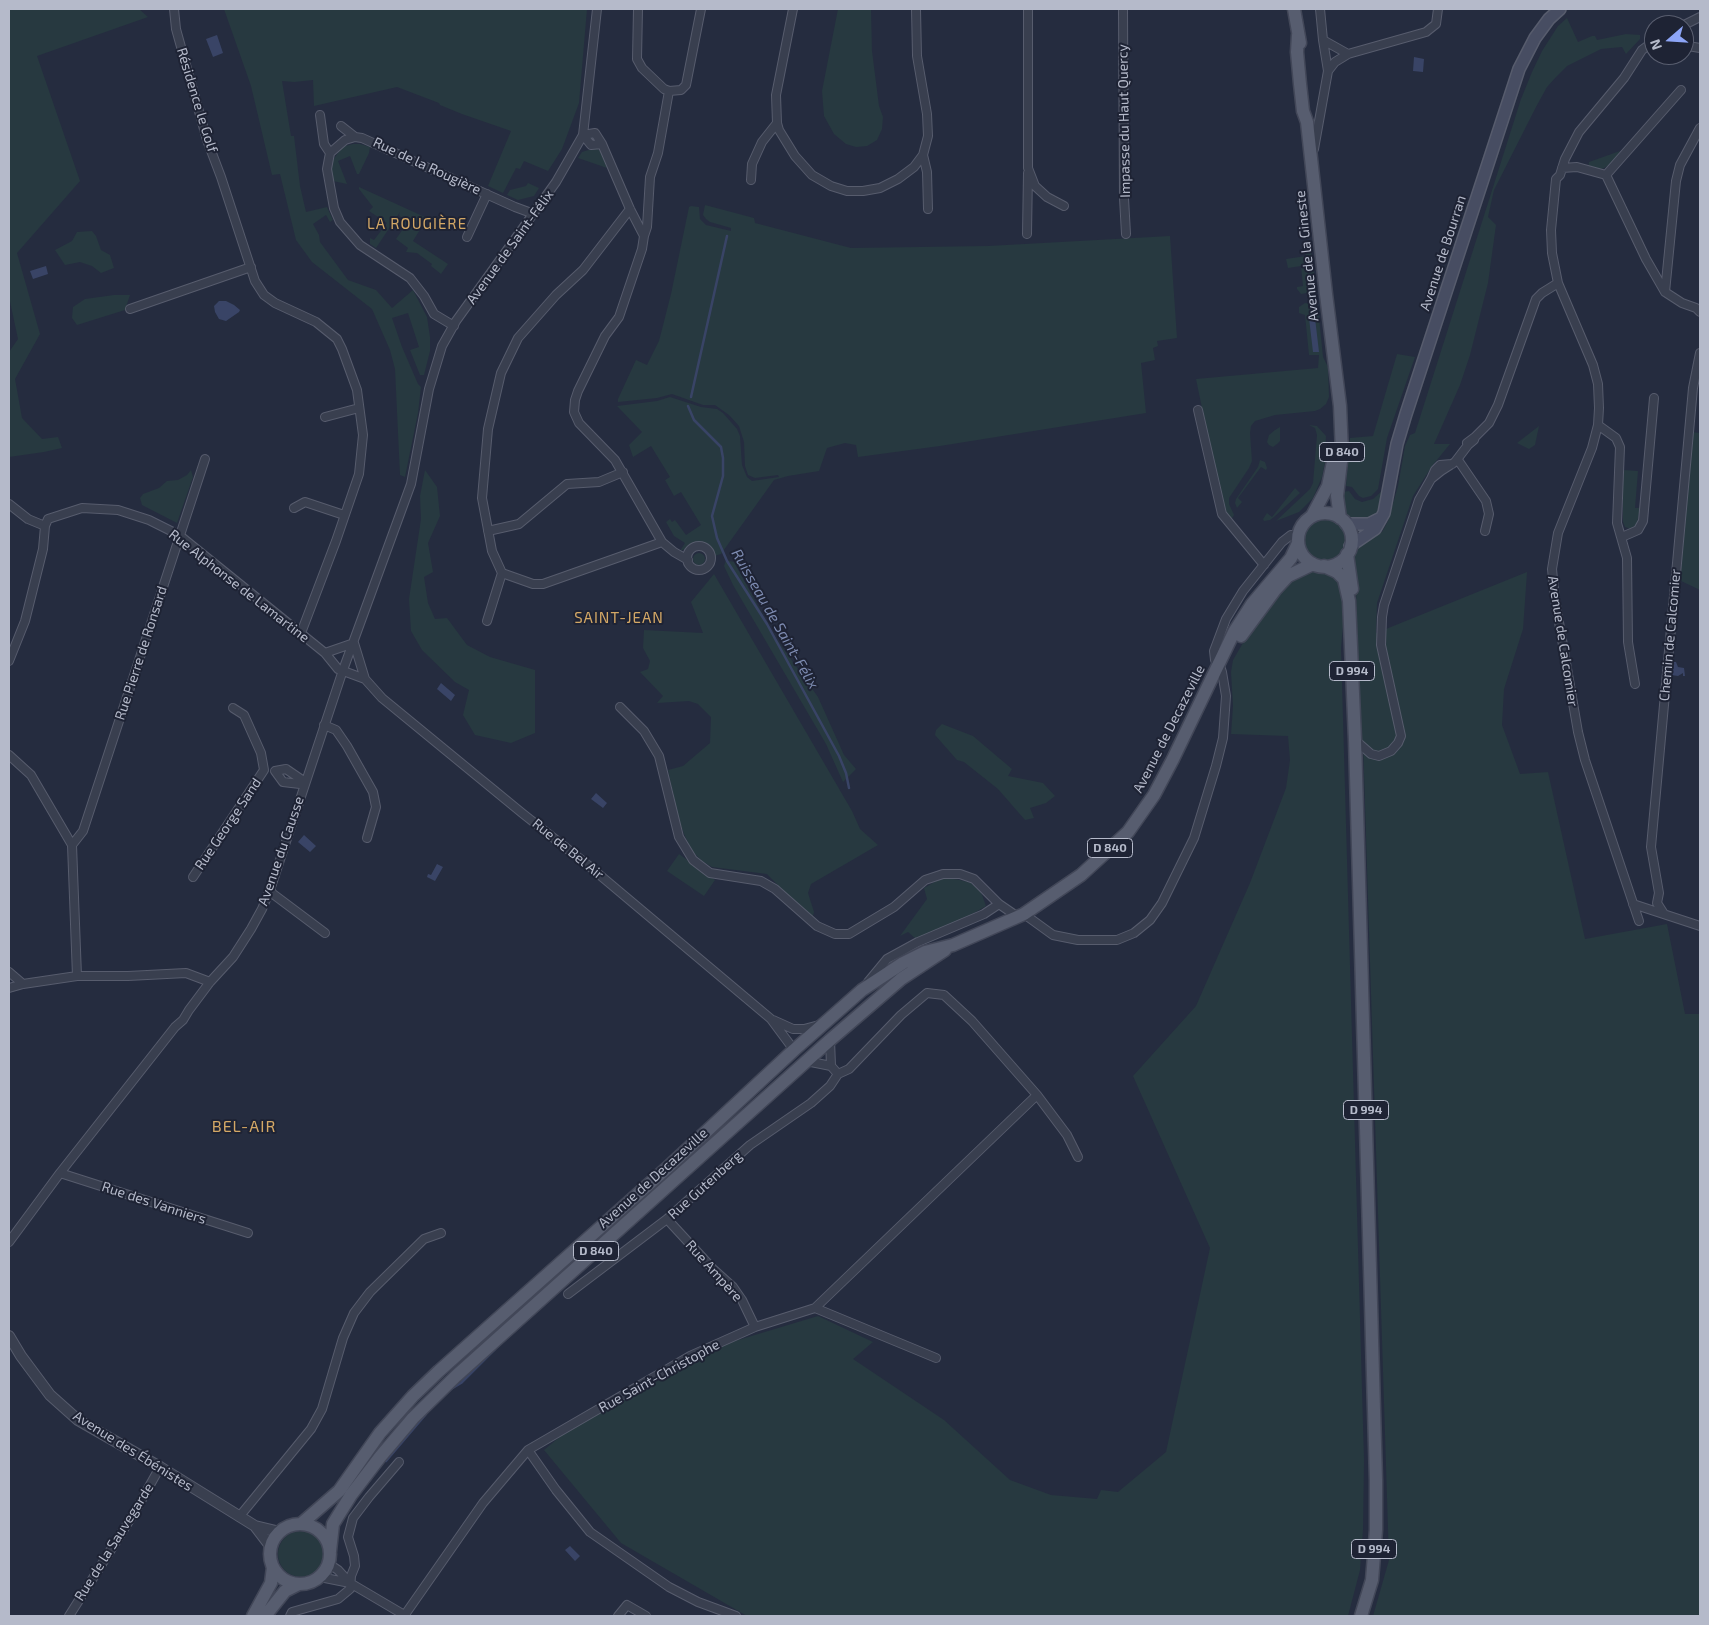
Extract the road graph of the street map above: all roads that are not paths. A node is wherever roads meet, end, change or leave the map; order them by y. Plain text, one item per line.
1 (174, 9) edge
2 (597, 9) edge
3 (638, 9) edge
4 (701, 9) edge
5 (793, 9) edge
6 (916, 9) edge
7 (1028, 9) edge
8 (1123, 9) edge
9 (1294, 9) edge
10 (1320, 9) edge
11 (1438, 9) edge
12 (1560, 9) edge
13 (1324, 40) junction
14 (1644, 48) edge
15 (1348, 54) junction
16 (1328, 71) junction
17 (1681, 90) dead end
18 (669, 91) junction
19 (320, 115) dead end
20 (777, 122) junction
21 (340, 126) dead end
22 (1700, 128) edge
23 (583, 135) junction
24 (355, 137) junction
25 (330, 153) junction
26 (923, 155) junction
27 (1565, 159) junction
28 (1311, 163) junction
29 (1577, 167) junction
30 (1028, 168) junction
31 (1561, 171) junction
32 (1606, 175) junction
33 (751, 180) dead end
34 (487, 194) junction
35 (1064, 206) dead end
36 (630, 209) junction
37 (928, 209) dead end
38 (534, 214) junction
39 (1027, 234) dead end
40 (1126, 234) dead end
41 (644, 236) junction
42 (467, 237) dead end
43 (250, 267) junction
44 (1558, 284) junction
45 (1665, 292) junction
46 (130, 309) dead end
47 (1698, 310) edge
48 (454, 326) junction
49 (1700, 353) edge
50 (1337, 387) junction
51 (1654, 398) dead end
52 (359, 408) junction
53 (1198, 410) dead end
54 (325, 417) dead end
55 (1598, 425) junction
56 (205, 458) dead end
57 (1455, 462) junction
58 (624, 472) junction
59 (411, 484) joint
60 (9, 504) edge
61 (294, 508) dead end
62 (344, 515) junction
63 (1312, 516) junction
64 (1381, 518) junction
65 (1343, 521) junction
66 (45, 526) junction
67 (488, 531) junction
68 (1485, 531) dead end
69 (179, 536) junction
70 (1622, 538) junction
71 (1298, 539) junction
72 (662, 542) junction
73 (1349, 550) junction
74 (688, 560) dead end
75 (1264, 565) junction
76 (1318, 565) junction
77 (502, 573) junction
78 (1349, 601) junction
79 (487, 621) dead end
80 (301, 633) junction
81 (354, 643) junction
82 (325, 653) junction
83 (9, 661) edge
84 (1219, 663) junction
85 (343, 670) junction
86 (365, 679) junction
87 (1635, 684) dead end
88 (620, 707) dead end
89 (233, 708) dead end
90 (324, 725) junction
91 (1355, 740) junction
92 (9, 755) edge
93 (264, 770) junction
94 (275, 771) junction
95 (305, 782) junction
96 (367, 838) dead end
97 (72, 845) junction
98 (193, 877) dead end
99 (270, 890) junction
100 (999, 904) junction
101 (1633, 904) junction
102 (1664, 914) junction
103 (1021, 916) junction
104 (1639, 922) dead end
105 (1700, 924) edge
106 (325, 933) dead end
107 (953, 945) junction
108 (9, 972) edge
109 (77, 976) junction
110 (210, 982) junction
111 (23, 984) junction
112 (9, 988) edge
113 (862, 990) junction
114 (771, 1019) junction
115 (821, 1025) junction
116 (830, 1040) junction
117 (794, 1050) junction
118 (806, 1061) junction
119 (831, 1066) junction
120 (838, 1074) junction
121 (1037, 1096) junction
122 (1078, 1158) dead end
123 (60, 1173) junction
124 (667, 1219) junction
125 (441, 1233) dead end
126 (248, 1234) dead end
127 (9, 1242) edge
128 (568, 1294) dead end
129 (815, 1308) junction
130 (754, 1327) junction
131 (9, 1336) edge
132 (936, 1358) dead end
133 (528, 1450) junction
134 (399, 1462) dead end
135 (160, 1467) junction
136 (239, 1517) junction
137 (301, 1524) junction
138 (255, 1526) junction
139 (280, 1532) junction
140 (271, 1548) junction
141 (330, 1558) junction
142 (273, 1567) junction
143 (320, 1577) junction
144 (350, 1583) junction
145 (299, 1584) junction
146 (69, 1616) edge
147 (253, 1616) edge
148 (266, 1616) edge
149 (290, 1616) edge
150 (405, 1616) edge
151 (618, 1616) edge
152 (646, 1616) edge
153 (736, 1616) edge
154 (1361, 1616) edge

1 - 43 street, Résidence le Golf
2 - 23 street, Avenue de Saint-Félix
3 - 18 street
4 - 18 street
5 - 20 street
6 - 26 street
7 - 30 street
8 - 40 street, Impasse du Haut Quercy
9 - 28 main road, Avenue de la Gineste / D 840
10 - 13 street
11 - 15 street
12 - 64 main road, Avenue de Bourran
13 - 15 street
13 - 16 street
14 - 27 street, Avenue de Calcomier
15 - 16 street
16 - 28 street
17 - 32 street
18 - 41 street
19 - 25 street
20 - 26 street
20 - 33 street
21 - 24 street
22 - 45 street
23 - 36 street
23 - 38 street, Avenue de Saint-Félix
24 - 25 street, Rue de la Rougière
24 - 34 street, Rue de la Rougière
25 - 48 street
26 - 37 street
27 - 29 street
27 - 31 street, Avenue de Calcomier
28 - 50 main road, Avenue de la Gineste / D 840
29 - 31 street
29 - 32 street
30 - 35 street
30 - 39 street
31 - 44 street, Avenue de Calcomier
32 - 45 street
34 - 38 street, Rue de la Rougière
34 - 42 street, Rue de la Rougière
36 - 41 street
36 - 67 street
38 - 48 street, Avenue de Saint-Félix
41 - 58 street
43 - 46 street
43 - 52 street, Résidence le Golf
44 - 55 street, Avenue de Calcomier
44 - 57 street
45 - 47 street
48 - 59 street, Avenue de Saint-Félix
49 - 102 street, Chemin de Calcomier
50 - 63 main road, D 840
50 - 65 main road, D 840
51 - 70 street
52 - 54 street
52 - 62 street, Résidence le Golf
53 - 75 street
55 - 70 street
55 - 101 street, Avenue de Calcomier
56 - 69 street, Rue Pierre de Ronsard
57 - 68 street
57 - 91 street
58 - 67 street
58 - 72 street
59 - 81 street, Avenue du Causse
60 - 66 street
61 - 62 street
62 - 80 street, Résidence le Golf
63 - 65 main road
63 - 71 main road
64 - 65 main road
64 - 73 main road, Avenue de Bourran
65 - 73 main road
66 - 69 street, Rue Alphonse de Lamartine
66 - 83 street
67 - 77 street
69 - 80 street, Rue Alphonse de Lamartine
69 - 97 street, Rue Pierre de Ronsard
70 - 87 street
71 - 75 street
71 - 76 main road
71 - 84 main road, Avenue de Decazeville / D 840
72 - 74 street
72 - 77 street
73 - 76 main road
73 - 78 main road, D 994
75 - 84 street
76 - 78 main road, D 994
76 - 84 main road, Avenue de Decazeville / D 840
77 - 79 street
78 - 91 main road, D 994
80 - 82 street, Rue Alphonse de Lamartine
81 - 82 street
81 - 85 street, Avenue du Causse
81 - 86 street, Rue de Bel Air
82 - 85 street, Rue Alphonse de Lamartine
84 - 103 main road, Avenue de Decazeville / D 840
84 - 103 street
85 - 86 street, Rue de Bel Air
85 - 90 street, Avenue du Causse
86 - 114 street, Rue de Bel Air
88 - 100 street
89 - 93 street, Rue George Sand
90 - 95 street, Avenue du Causse
90 - 96 street
91 - 154 main road, D 994
92 - 97 street
93 - 94 street, Rue George Sand
93 - 98 street, Rue George Sand
94 - 95 street, Rue George Sand
94 - 95 street, Rue George Sand
95 - 99 street, Avenue du Causse
97 - 109 street
99 - 106 street
99 - 110 street, Avenue du Causse
100 - 103 street
100 - 113 street
101 - 102 street
101 - 104 street, Avenue de Calcomier
102 - 105 street
103 - 107 main road, Avenue de Decazeville / D 840
107 - 113 main road, Avenue de Decazeville / D 840
107 - 116 main road, Avenue de Decazeville / D 840
108 - 111 street
109 - 110 street
109 - 111 street
110 - 123 street, Avenue du Causse
111 - 112 street
113 - 115 main road, Avenue de Decazeville / D 840
114 - 115 street, Rue de Bel Air
114 - 117 street, Rue de Bel Air
115 - 117 main road, Avenue de Decazeville / D 840
116 - 118 main road, Avenue de Decazeville / D 840
116 - 119 street
117 - 137 main road, Avenue de Decazeville / D 840
118 - 119 street
118 - 141 main road, Avenue de Decazeville / D 840
119 - 120 street
120 - 121 street, Rue Gutenberg
120 - 124 street, Rue Gutenberg
121 - 122 street
121 - 129 street, Rue Saint-Christophe
123 - 126 street, Rue des Vanniers
123 - 127 street, Avenue du Causse
124 - 128 street, Rue Gutenberg
124 - 130 street, Rue Ampère
125 - 136 street
129 - 130 street, Rue Saint-Christophe
129 - 132 street
130 - 133 street, Rue Saint-Christophe
131 - 135 street, Avenue des Ébénistes
133 - 150 street, Rue Saint-Christophe
133 - 153 street
134 - 144 street
135 - 136 street, Avenue des Ébénistes
135 - 146 street, Rue de la Sauvegarde
136 - 138 street, Avenue des Ébénistes
137 - 139 main road
137 - 141 main road
138 - 139 street, Avenue des Ébénistes
138 - 140 street, Avenue des Ébénistes
139 - 140 main road
140 - 142 main road
141 - 143 main road
141 - 144 street
142 - 145 main road
142 - 147 main road
143 - 144 street
143 - 145 main road
144 - 149 street
144 - 150 street
145 - 148 main road
151 - 152 street

